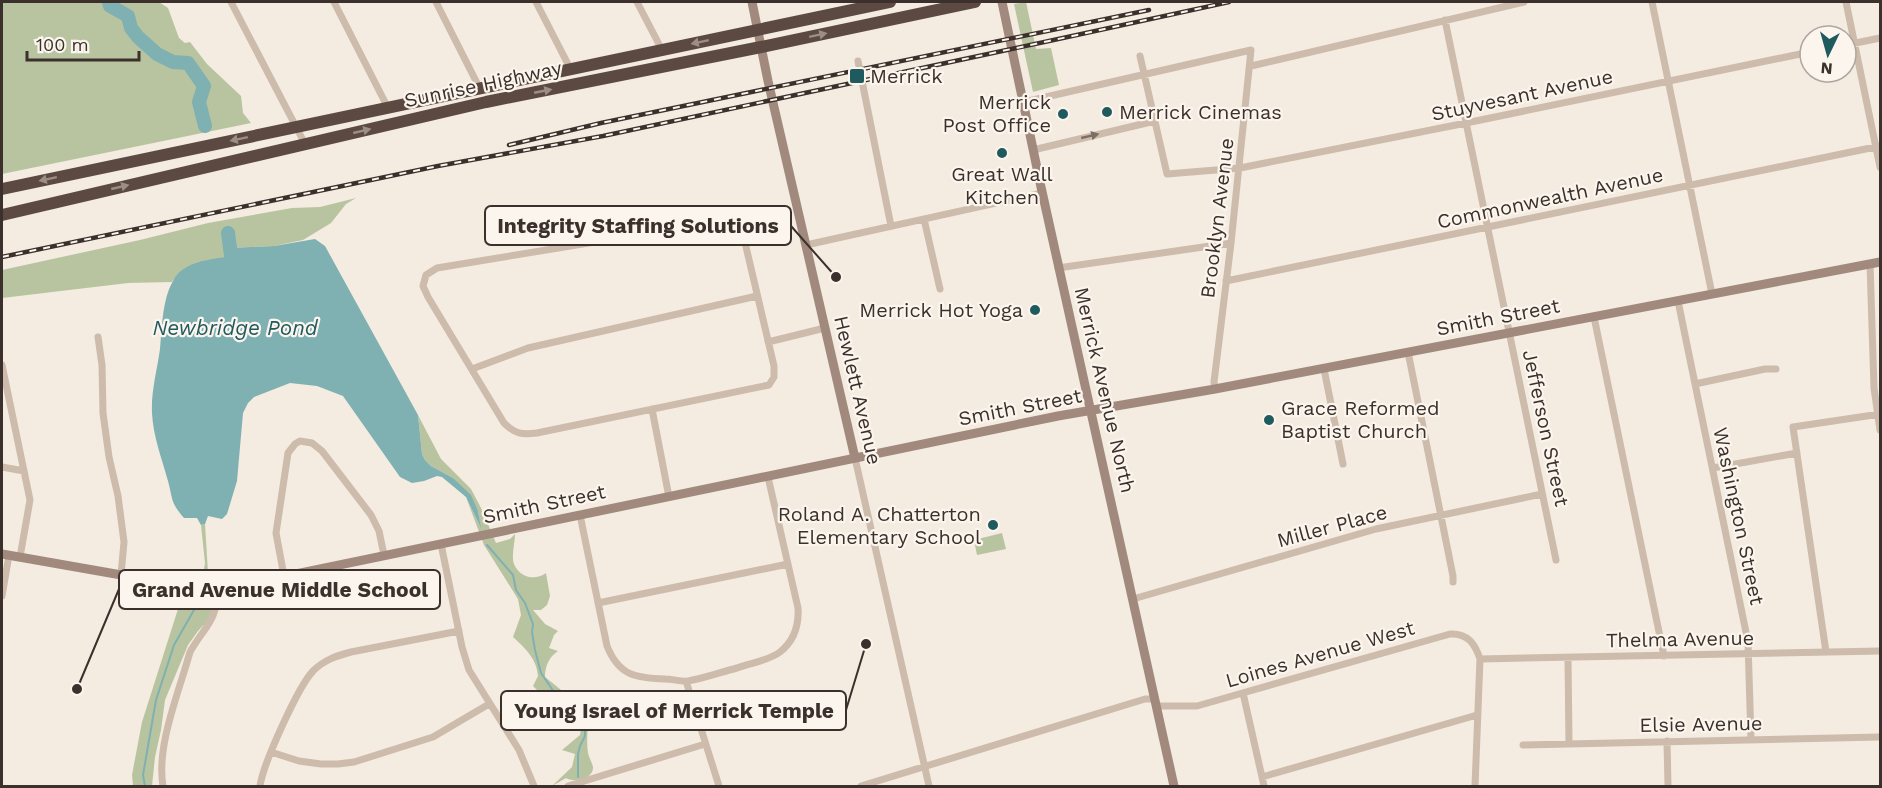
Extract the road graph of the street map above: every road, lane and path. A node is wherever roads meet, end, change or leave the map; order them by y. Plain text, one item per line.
1 (231, 2) edge
2 (334, 2) edge
3 (436, 2) edge
4 (536, 2) edge
5 (637, 2) edge
6 (752, 2) edge
7 (890, 2) edge
8 (975, 2) edge
9 (1002, 2) edge
10 (1524, 2) edge
11 (1652, 2) edge
12 (1846, 2) edge
13 (1445, 20) junction
14 (1851, 24) edge
15 (758, 30) junction
16 (1881, 38) edge
17 (1858, 42) edge
18 (761, 47) junction
19 (662, 50) junction
20 (1798, 54) edge
21 (1140, 56) dead end
22 (1858, 57) edge
23 (858, 61) dead end
24 (1251, 66) junction
25 (571, 70) junction
26 (1145, 74) junction
27 (1668, 81) junction
28 (480, 88) junction
29 (486, 102) junction
30 (1024, 102) junction
31 (388, 108) junction
32 (1155, 121) junction
33 (1466, 123) junction
34 (296, 128) junction
35 (304, 144) junction
36 (1878, 147) edge
37 (1033, 150) junction
38 (1881, 167) edge
39 (1240, 168) junction
40 (1689, 186) junction
41 (2, 189) edge
42 (1042, 193) junction
43 (2, 215) edge
44 (924, 219) junction
45 (891, 226) junction
46 (1488, 228) junction
47 (1231, 243) junction
48 (806, 245) junction
49 (1881, 262) edge
50 (1870, 264) junction
51 (1058, 268) junction
52 (1226, 281) junction
53 (940, 289) dead end
54 (1712, 294) junction
55 (757, 296) junction
56 (1678, 301) junction
57 (1594, 317) junction
58 (825, 328) junction
59 (1509, 333) junction
60 (98, 337) dead end
61 (768, 342) junction
62 (1408, 352) junction
63 (2, 365) edge
64 (472, 369) junction
65 (1324, 369) junction
66 (1776, 369) dead end
67 (3, 380) edge
68 (1695, 384) junction
69 (1215, 389) junction
70 (652, 409) junction
71 (1090, 411) junction
72 (1879, 414) edge
73 (1881, 430) edge
74 (1797, 453) junction
75 (855, 458) junction
76 (1343, 464) dead end
77 (2, 467) edge
78 (1713, 468) junction
79 (24, 471) junction
80 (768, 477) junction
81 (1542, 494) junction
82 (669, 497) junction
83 (580, 515) junction
84 (1441, 515) junction
85 (441, 543) junction
86 (5, 555) edge
87 (384, 555) junction
88 (20, 557) junction
89 (1556, 560) dead end
90 (788, 564) junction
91 (121, 574) junction
92 (284, 576) junction
93 (1453, 582) dead end
94 (218, 589) junction
95 (2, 596) edge
96 (1133, 599) junction
97 (598, 603) junction
98 (459, 631) junction
99 (1881, 651) edge
100 (1826, 652) junction
101 (1749, 654) junction
102 (1664, 656) junction
103 (1568, 658) junction
104 (1480, 659) junction
105 (686, 681) junction
106 (1243, 693) junction
107 (1155, 702) junction
108 (489, 704) junction
109 (1477, 715) junction
110 (1881, 737) edge
111 (1752, 740) junction
112 (1667, 741) junction
113 (705, 744) junction
114 (1569, 744) junction
115 (1523, 746) dead end
116 (271, 752) junction
117 (924, 768) junction
118 (1262, 777) junction
119 (163, 786) edge
120 (260, 786) edge
121 (534, 786) edge
122 (568, 786) edge
123 (719, 786) edge
124 (861, 786) edge
125 (929, 786) edge
126 (1174, 786) edge
127 (1264, 786) edge
128 (1475, 786) edge
129 (1668, 786) edge

1 - 34 street
2 - 31 street
3 - 28 street
4 - 25 street
5 - 19 street
6 - 15 street, Hewlett Avenue
7 - 15 highway, Sunrise Highway
18 -> 8 highway, Sunrise Highway
9 - 30 street, Merrick Avenue North
10 - 13 street
11 - 27 street
12 - 14 street
13 - 24 street
13 - 33 street, Jefferson Street
15 - 18 street, Hewlett Avenue
15 -> 19 highway, Sunrise Highway
16 - 17 street
29 -> 18 highway, Sunrise Highway
18 - 48 street, Hewlett Avenue
19 - 25 highway, Sunrise Highway
20 - 27 street, Stuyvesant Avenue
21 - 26 street
22 - 36 street
23 - 45 street
24 - 26 street
24 - 39 street, Brooklyn Avenue
25 - 28 highway, Sunrise Highway
26 - 30 street
26 - 32 street
27 - 33 street, Stuyvesant Avenue
27 - 40 street
28 - 29 street
28 - 31 highway, Sunrise Highway
35 -> 29 highway, Sunrise Highway
30 - 37 street, Merrick Avenue North
31 - 34 highway, Sunrise Highway
37 -> 32 street
32 - 39 street, Stuyvesant Avenue
33 - 39 street, Stuyvesant Avenue
33 - 46 street, Jefferson Street
34 - 35 street
34 -> 41 highway, Sunrise Highway
43 -> 35 highway, Sunrise Highway
36 - 38 street
36 - 40 street, Commonwealth Avenue
37 - 42 street, Merrick Avenue North
39 - 47 street, Brooklyn Avenue
40 - 46 street, Commonwealth Avenue
40 - 54 street
42 - 44 street
42 - 51 street, Merrick Avenue North
44 - 45 street
44 - 53 street
45 - 48 street
46 - 52 street, Commonwealth Avenue
46 - 59 street, Jefferson Street
47 - 51 street
47 - 52 street, Brooklyn Avenue
48 - 58 street, Hewlett Avenue
49 - 50 street, Smith Street
50 - 54 street, Smith Street
50 - 72 street
51 - 71 street, Merrick Avenue North
52 - 69 street, Brooklyn Avenue
54 - 56 street, Smith Street
55 - 61 street
55 - 64 street
55 - 64 street
56 - 57 street, Smith Street
56 - 68 street, Washington Street
57 - 59 street, Smith Street
57 - 102 street
58 - 61 street
58 - 75 street, Hewlett Avenue
59 - 62 street, Smith Street
59 - 81 street, Jefferson Street
60 - 91 street
61 - 70 street
62 - 65 street, Smith Street
62 - 84 street
63 - 67 street
64 - 70 street
65 - 69 street, Smith Street
65 - 76 street
66 - 68 street
67 - 79 street
68 - 78 street, Washington Street
69 - 71 street, Smith Street
70 - 82 street
71 - 75 street, Smith Street
71 - 96 street, Merrick Avenue North
72 - 73 street
72 - 74 street
74 - 78 street
74 - 100 street
75 - 80 street, Smith Street
75 - 117 street, Hewlett Avenue
77 - 79 street
78 - 101 street, Washington Street
79 - 88 street
80 - 82 street, Smith Street
80 - 90 street
81 - 84 street, Miller Place
81 - 89 street, Jefferson Street
82 - 83 street, Smith Street
83 - 85 street, Smith Street
83 - 97 street
84 - 93 street
84 - 96 street, Miller Place
85 - 87 street, Smith Street
85 - 98 street
86 - 88 street, Smith Street
86 - 95 street
87 - 92 street, Smith Street
87 - 92 street
88 - 91 street, Smith Street
90 - 97 street
90 - 105 street
91 - 94 street, Smith Street
92 - 94 street, Smith Street
94 - 119 street
96 - 107 street, Merrick Avenue North
97 - 105 street
98 - 108 street
98 - 116 street
99 - 100 street, Thelma Avenue
100 - 101 street, Thelma Avenue
101 - 102 street, Thelma Avenue
101 - 111 street, Washington Street
102 - 103 street, Thelma Avenue
103 - 104 street, Thelma Avenue
103 - 114 street
104 - 106 street, Loines Avenue West
104 - 109 street
105 - 113 street
106 - 107 street, Loines Avenue West
106 - 118 street
107 - 117 street, Loines Avenue West
107 - 126 street, Merrick Avenue North
108 - 116 street
108 - 121 street
109 - 118 street
109 - 128 street
110 - 111 street, Elsie Avenue
111 - 112 street, Elsie Avenue
112 - 114 street, Elsie Avenue
112 - 129 street
113 - 122 street
113 - 123 street
114 - 115 street, Elsie Avenue
116 - 120 street
117 - 124 street, Loines Avenue West
117 - 125 street, Hewlett Avenue
118 - 127 street

